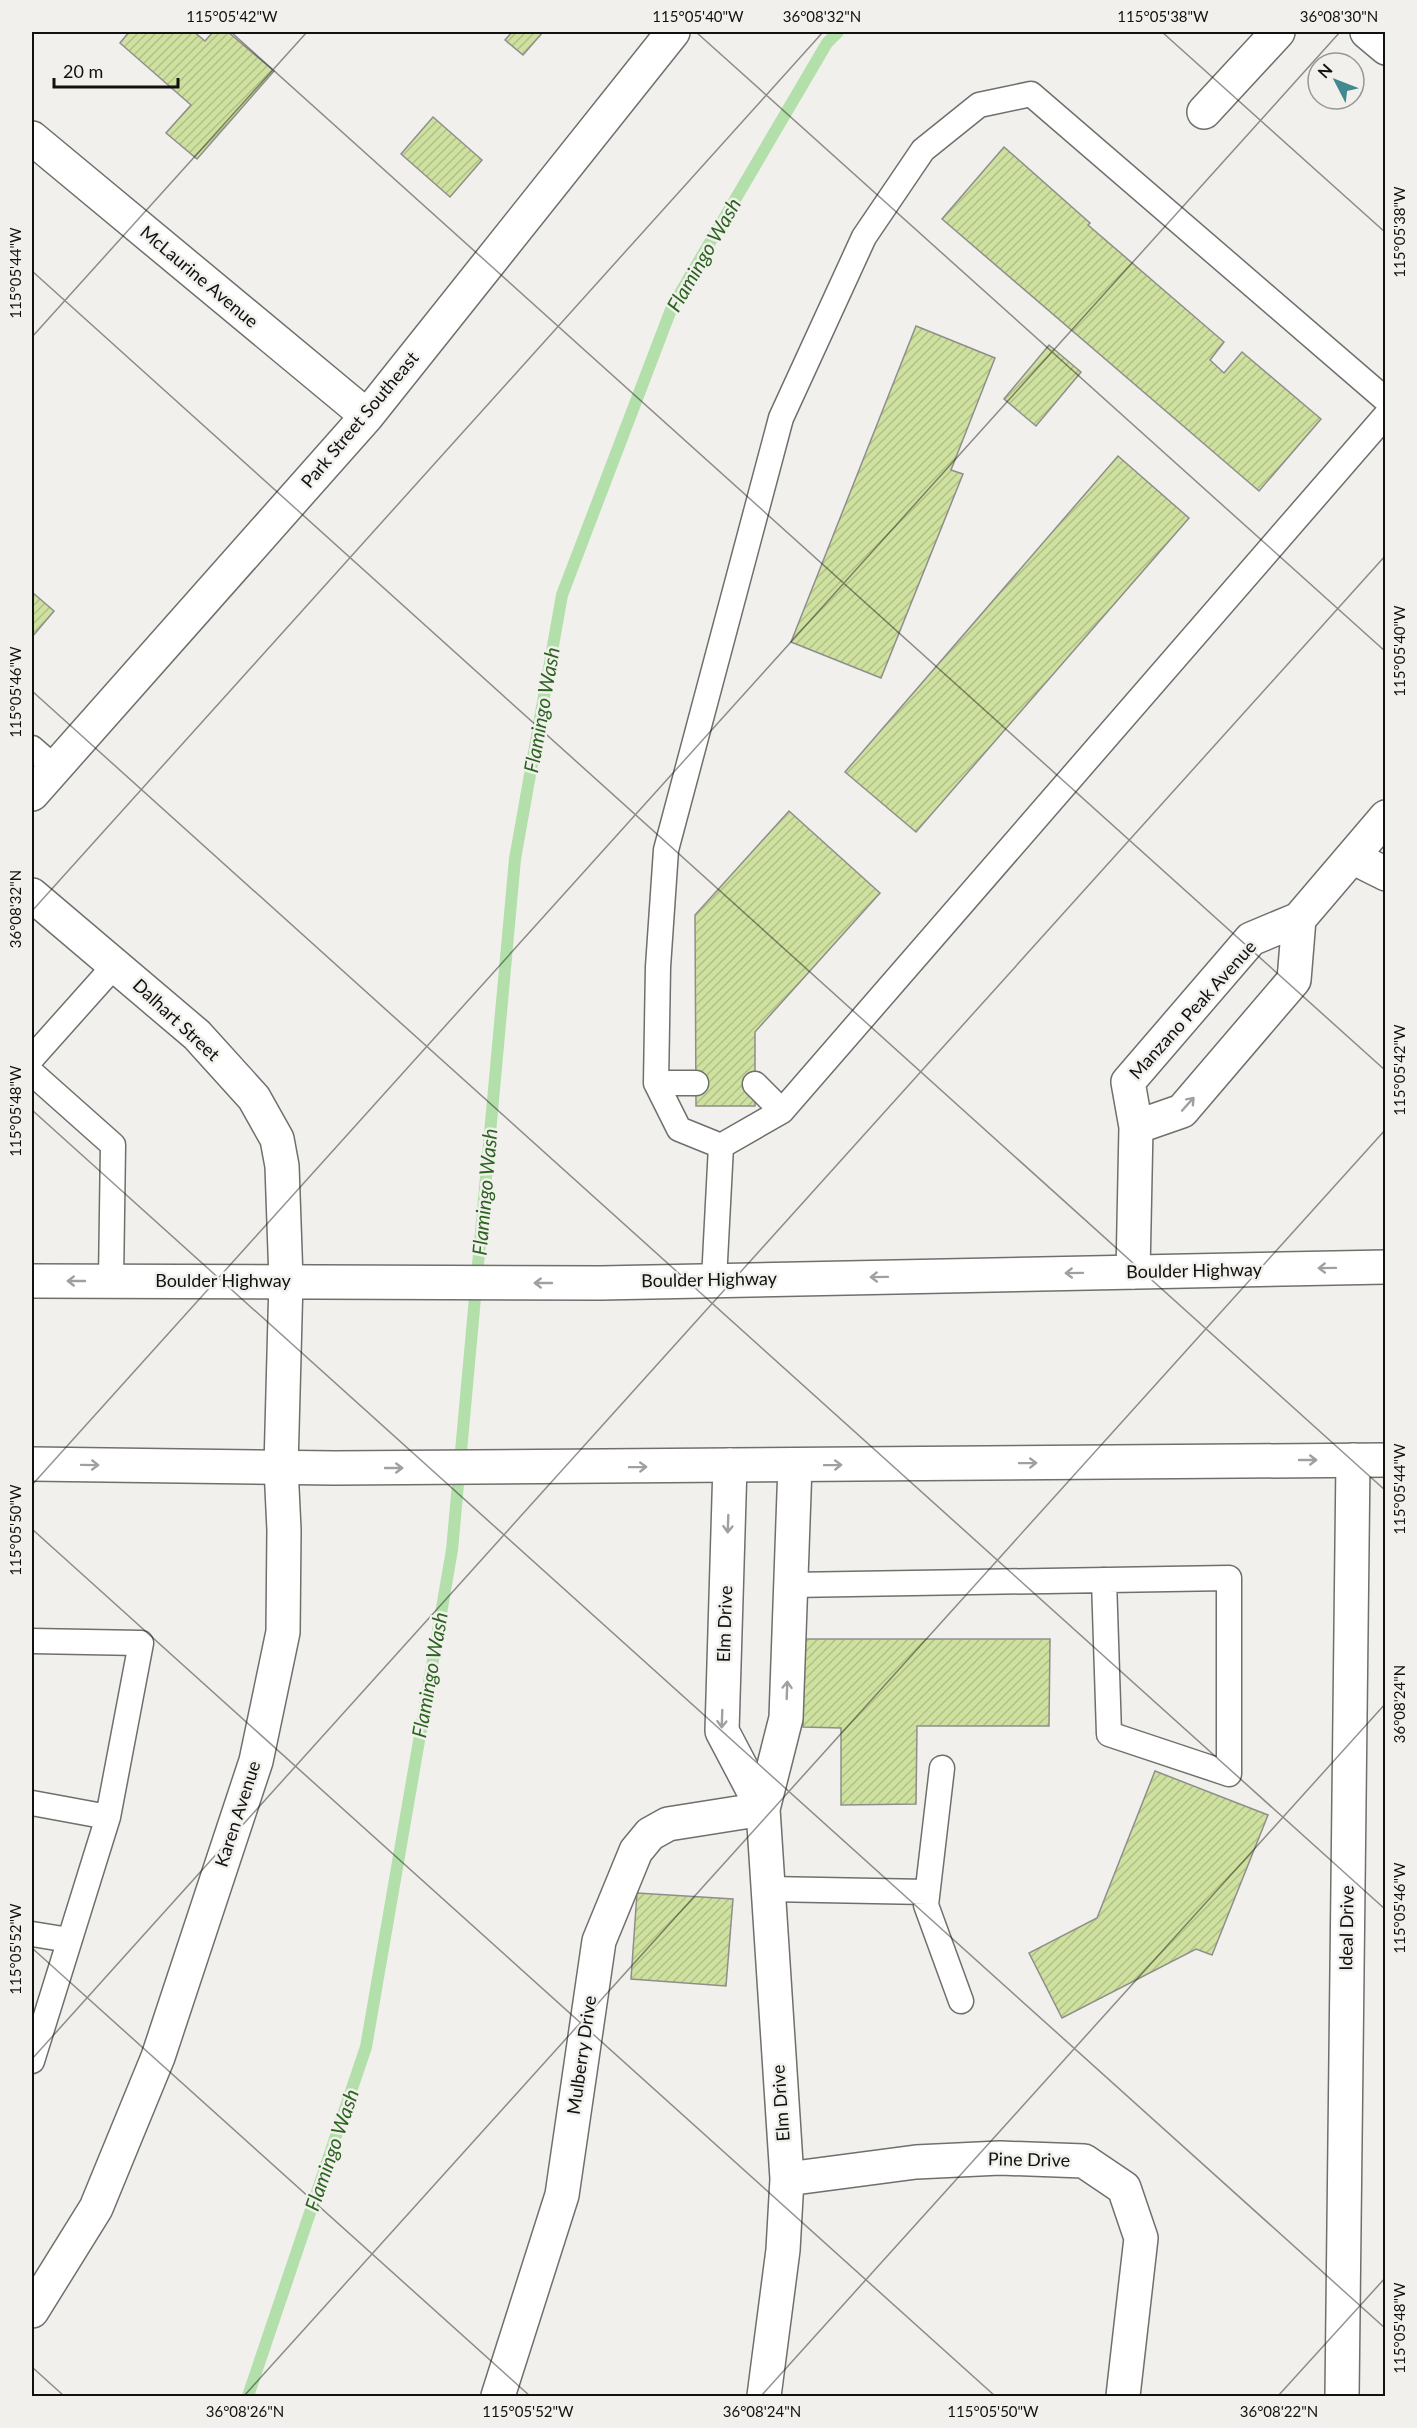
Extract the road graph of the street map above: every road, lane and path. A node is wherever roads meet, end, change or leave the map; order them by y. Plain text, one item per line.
1 (673, 32) edge
2 (1278, 32) edge
3 (1367, 32) edge
4 (1386, 48) edge
5 (1204, 112) dead end
6 (32, 138) edge
7 (1386, 400) edge
8 (1386, 415) edge
9 (367, 416) junction
10 (43, 758) edge
11 (32, 794) edge
12 (1386, 817) edge
13 (1352, 856) junction
14 (1386, 874) edge
15 (32, 895) edge
16 (1299, 919) junction
17 (115, 965) junction
18 (32, 1058) edge
19 (32, 1073) edge
20 (656, 1083) junction
21 (696, 1083) dead end
22 (754, 1084) dead end
23 (782, 1111) junction
24 (1136, 1127) junction
25 (721, 1146) junction
26 (1386, 1267) edge
27 (1133, 1272) junction
28 (286, 1280) junction
29 (714, 1280) junction
30 (32, 1281) edge
31 (111, 1281) junction
32 (1353, 1460) junction
33 (1386, 1460) edge
34 (32, 1464) edge
35 (795, 1465) junction
36 (730, 1466) junction
37 (281, 1467) junction
38 (1104, 1580) junction
39 (791, 1585) junction
40 (32, 1641) edge
41 (942, 1768) dead end
42 (32, 1803) edge
43 (763, 1809) junction
44 (108, 1817) junction
45 (768, 1889) junction
46 (927, 1892) junction
47 (32, 1934) edge
48 (69, 1940) junction
49 (961, 2001) dead end
50 (32, 2061) edge
51 (787, 2179) junction
52 (32, 2311) edge
53 (498, 2397) edge
54 (764, 2397) edge
55 (1124, 2397) edge
56 (1342, 2397) edge

1 - 9 street, Park Street Southeast
2 - 5 street
3 - 4 street
6 - 9 street, McLaurine Avenue
7 - 20 lane
8 - 23 lane
9 - 10 street, Park Street Southeast
10 - 11 street, Park Street Southeast
12 - 13 street, Manzano Peak Avenue
13 - 14 street
13 - 16 street, Manzano Peak Avenue
15 - 17 street, Dalhart Street
24 -> 16 street
16 - 24 street, Manzano Peak Avenue
17 - 18 lane
17 - 28 street, Dalhart Street
19 - 31 lane
20 - 21 lane
20 - 25 lane
22 - 23 lane
23 - 25 lane
24 - 27 street, Manzano Peak Avenue
25 - 29 lane
26 -> 27 street, Boulder Highway
27 -> 29 street, Boulder Highway
29 -> 28 street, Boulder Highway
28 - 31 street, Boulder Highway
28 - 37 street, Karen Avenue
31 -> 30 street, Boulder Highway
32 - 33 street
35 -> 32 street
32 - 56 street, Ideal Drive
34 -> 37 street
35 - 36 street
35 - 39 street, Elm Drive
37 -> 36 street
36 -> 43 street, Elm Drive
37 - 52 street, Karen Avenue
38 - 38 lane
38 - 39 lane
43 -> 39 street, Elm Drive
40 - 44 lane
41 - 46 lane
42 - 44 lane
43 - 45 street, Elm Drive
43 - 53 street, Mulberry Drive
44 - 48 lane
45 - 46 lane
45 - 51 street, Elm Drive
46 - 49 lane
47 - 48 lane
48 - 50 lane
51 - 54 street, Elm Drive
51 - 55 street, Pine Drive

